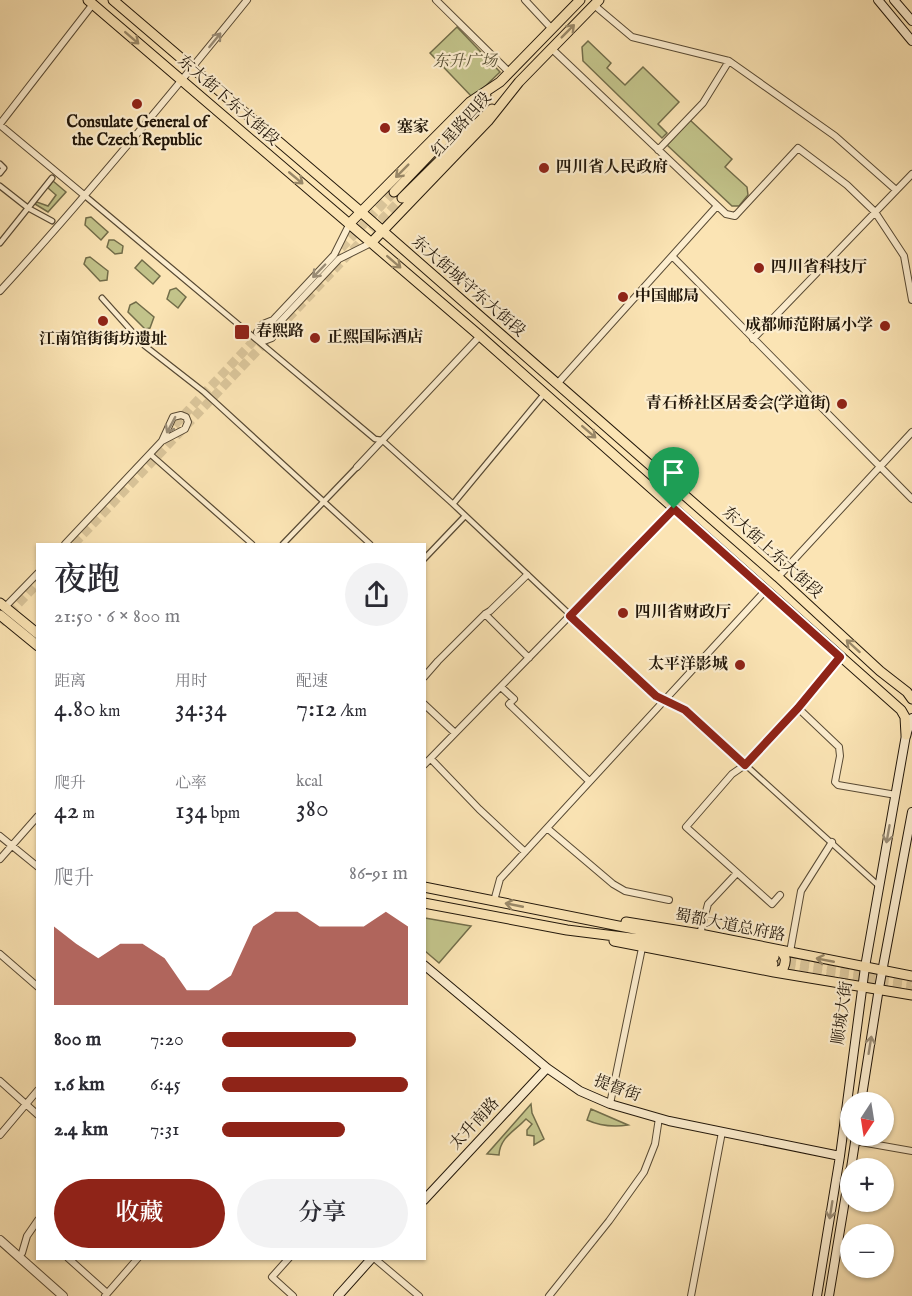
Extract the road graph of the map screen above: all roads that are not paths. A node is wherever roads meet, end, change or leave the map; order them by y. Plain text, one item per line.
1 (113, 0) edge
2 (247, 0) edge
3 (436, 0) edge
4 (525, 0) edge
5 (580, 0) edge
6 (878, 0) edge
7 (894, 0) edge
8 (90, 2) edge
9 (597, 3) edge
10 (912, 21) edge
11 (552, 29) junction
12 (912, 41) edge
13 (551, 48) junction
14 (729, 61) junction
15 (193, 67) junction
16 (509, 72) junction
17 (182, 81) junction
18 (500, 82) junction
19 (519, 82) junction
20 (0, 125) edge
21 (658, 150) junction
22 (0, 164) edge
23 (0, 173) edge
24 (912, 174) edge
25 (52, 178) dead end
26 (2, 187) edge
27 (896, 190) junction
28 (0, 194) edge
29 (84, 195) junction
30 (717, 206) junction
31 (28, 208) junction
32 (361, 212) junction
33 (875, 212) junction
34 (52, 221) dead end
35 (350, 223) junction
36 (383, 232) junction
37 (0, 243) edge
38 (371, 243) junction
39 (673, 257) junction
40 (0, 291) edge
41 (102, 298) dead end
42 (912, 300) edge
43 (480, 336) junction
44 (753, 339) junction
45 (557, 384) junction
46 (545, 393) junction
47 (912, 432) edge
48 (162, 441) junction
49 (382, 441) junction
50 (150, 454) junction
51 (880, 466) junction
52 (357, 467) joint
53 (912, 499) edge
54 (324, 502) junction
55 (453, 504) junction
56 (674, 509) junction
57 (465, 516) junction
58 (65, 543) edge
59 (251, 543) edge
60 (284, 543) edge
61 (369, 543) edge
62 (426, 557) edge
63 (36, 575) edge
64 (527, 575) junction
65 (778, 577) junction
66 (765, 591) junction
67 (2, 610) edge
68 (485, 614) junction
69 (570, 616) junction
70 (0, 629) edge
71 (36, 633) edge
72 (36, 644) edge
73 (840, 657) junction
74 (529, 658) junction
75 (880, 671) junction
76 (426, 675) edge
77 (870, 683) junction
78 (501, 687) junction
79 (665, 699) junction
80 (912, 699) edge
81 (426, 706) edge
82 (798, 708) junction
83 (912, 718) edge
84 (455, 733) junction
85 (906, 735) junction
86 (430, 759) junction
87 (426, 763) edge
88 (745, 765) junction
89 (590, 781) junction
90 (896, 795) junction
91 (912, 812) edge
92 (36, 818) edge
93 (547, 828) junction
94 (0, 836) edge
95 (832, 842) junction
96 (12, 846) junction
97 (525, 852) junction
98 (0, 859) edge
99 (36, 865) edge
100 (737, 873) junction
101 (879, 886) junction
102 (426, 887) edge
103 (780, 895) dead end
104 (669, 900) dead end
105 (494, 901) junction
106 (426, 903) edge
107 (572, 916) junction
108 (567, 930) junction
109 (700, 934) junction
110 (642, 948) junction
111 (790, 952) junction
112 (0, 954) edge
113 (775, 961) junction
114 (426, 967) edge
115 (865, 968) junction
116 (882, 971) junction
117 (912, 976) edge
118 (36, 985) edge
119 (862, 986) junction
120 (879, 988) junction
121 (912, 995) edge
122 (547, 1068) junction
123 (0, 1081) edge
124 (36, 1092) edge
125 (863, 1092) edge
126 (26, 1103) junction
127 (610, 1104) junction
128 (36, 1113) edge
129 (659, 1118) junction
130 (722, 1132) junction
131 (0, 1135) edge
132 (890, 1146) edge
133 (912, 1151) edge
134 (840, 1156) junction
135 (426, 1197) edge
136 (844, 1212) edge
137 (36, 1223) edge
138 (0, 1240) edge
139 (22, 1253) dead end
140 (70, 1260) edge
141 (136, 1260) edge
142 (287, 1260) edge
143 (369, 1260) edge
144 (106, 1295) edge
145 (63, 1296) edge
146 (293, 1296) edge
147 (338, 1296) edge
148 (418, 1296) edge
149 (549, 1296) edge
150 (691, 1296) edge
151 (817, 1296) edge
152 (829, 1296) edge

1 - 15 main road, 东大街下东大街段
15 -> 2 street
3 - 16 street
4 - 11 street
5 - 11 main road, 红星路四段
6 - 12 main road
7 - 10 main road
8 -> 17 main road, 东大街下东大街段
8 - 20 street
13 -> 9 main road, 红星路四段
9 - 14 street
11 - 16 main road, 红星路四段
13 - 19 main road, 红星路四段
13 - 21 street
14 - 21 street
14 - 27 street
15 - 17 street
15 - 32 main road, 东大街下东大街段
16 - 18 main road, 红星路四段
17 - 29 street
17 -> 35 main road, 东大街下东大街段
18 - 19 main road
18 -> 32 main road, 红星路四段
19 - 36 main road, 红星路四段
20 - 29 street
21 - 30 street
22 - 23 street
24 - 27 street
25 - 31 street
26 - 28 street
26 - 31 street
27 - 33 street
29 - 40 street
29 - 49 street
30 - 33 street
30 - 39 street
31 - 34 street
31 - 37 street
32 - 35 main road, 红星路四段
32 - 36 main road, 东大街城守东大街段
33 - 42 street
33 - 44 street
35 - 38 main road, 东大街城守东大街段
35 -> 38 street
36 - 38 main road, 红星路四段
36 - 45 main road, 东大街城守东大街段
38 -> 43 main road, 东大街城守东大街段
39 - 44 street
39 - 45 street
41 - 54 street
43 - 46 main road, 东大街城守东大街段
43 - 49 street
44 - 51 street
45 - 65 main road, 东大街上东大街段
46 - 55 street
46 -> 56 main road, 东大街上东大街段
47 - 51 street
48 -> 48 street
48 - 50 street
49 - 52 street
49 - 55 street
50 - 58 street
50 - 59 street
51 - 53 street
51 - 65 street
52 - 54 street
54 - 60 street
54 - 61 street
55 - 57 street
56 - 66 main road, 东大街上东大街段
56 - 69 street
57 - 62 street
57 - 64 street
63 - 67 street
64 - 68 street
64 - 69 street
75 -> 65 main road, 东大街上东大街段
66 - 73 main road, 东大街上东大街段
66 - 79 street
67 - 70 main road
67 - 71 main road
67 - 72 main road
68 - 74 street
68 - 76 street
69 - 74 street
69 - 79 street
73 - 77 main road, 东大街上东大街段
73 - 82 street
74 - 78 street
75 - 77 main road
75 - 80 main road, 东大街上东大街段
77 - 85 main road, 东大街上东大街段
78 - 84 street
78 - 89 street
79 - 88 street
79 - 89 street
81 - 84 street
82 - 88 street
82 - 90 street
83 - 85 main road, 顺城大街
84 - 86 street
85 - 90 main road, 顺城大街
86 - 87 street
86 - 97 street
88 - 95 street
88 - 100 street
89 - 93 street
90 -> 101 main road, 顺城大街
91 - 116 main road, 顺城大街
92 - 96 street
93 - 97 street
93 - 104 street
94 - 96 street
95 - 101 street
95 - 111 street
96 - 98 street
96 - 99 street
97 - 105 street
100 - 103 street
100 - 109 street
101 - 115 main road, 顺城大街
102 - 105 main road, 蜀都大道总府路
107 -> 105 main road, 蜀都大道总府路
106 - 108 main road, 蜀都大道总府路
107 - 109 main road, 蜀都大道总府路
107 - 113 main road, 蜀都大道总府路
108 - 110 main road, 蜀都大道总府路
108 - 113 main road, 蜀都大道总府路
109 - 113 main road, 蜀都大道总府路
110 - 113 main road, 蜀都大道总府路
110 - 127 street
111 - 113 main road, 蜀都大道总府路
115 -> 111 main road, 蜀都大道总府路
112 - 118 street
113 - 119 main road, 蜀都大道总府路
114 - 122 main road, 提督街
115 - 116 main road, 蜀都大道总府路
115 - 119 main road, 顺城大街
116 - 117 main road, 蜀都大道总府路
116 - 120 main road, 顺城大街
119 - 120 main road, 蜀都大道总府路
119 - 134 main road, 顺城大街
120 - 121 main road, 蜀都大道总府路
125 -> 120 main road, 顺城大街
122 - 127 main road, 提督街
122 - 135 main road, 太升南路
123 - 126 street
124 - 126 street
126 - 128 street
126 - 131 street
127 - 129 main road, 提督街
129 - 130 main road, 提督街
129 - 149 street
130 - 134 main road, 提督街
130 - 150 street
132 - 133 street
134 -> 151 main road, 顺城大街
136 - 152 main road
137 - 139 street
138 - 145 street
140 - 144 street
141 - 144 street
142 - 146 street
143 - 147 main road
143 - 148 street

